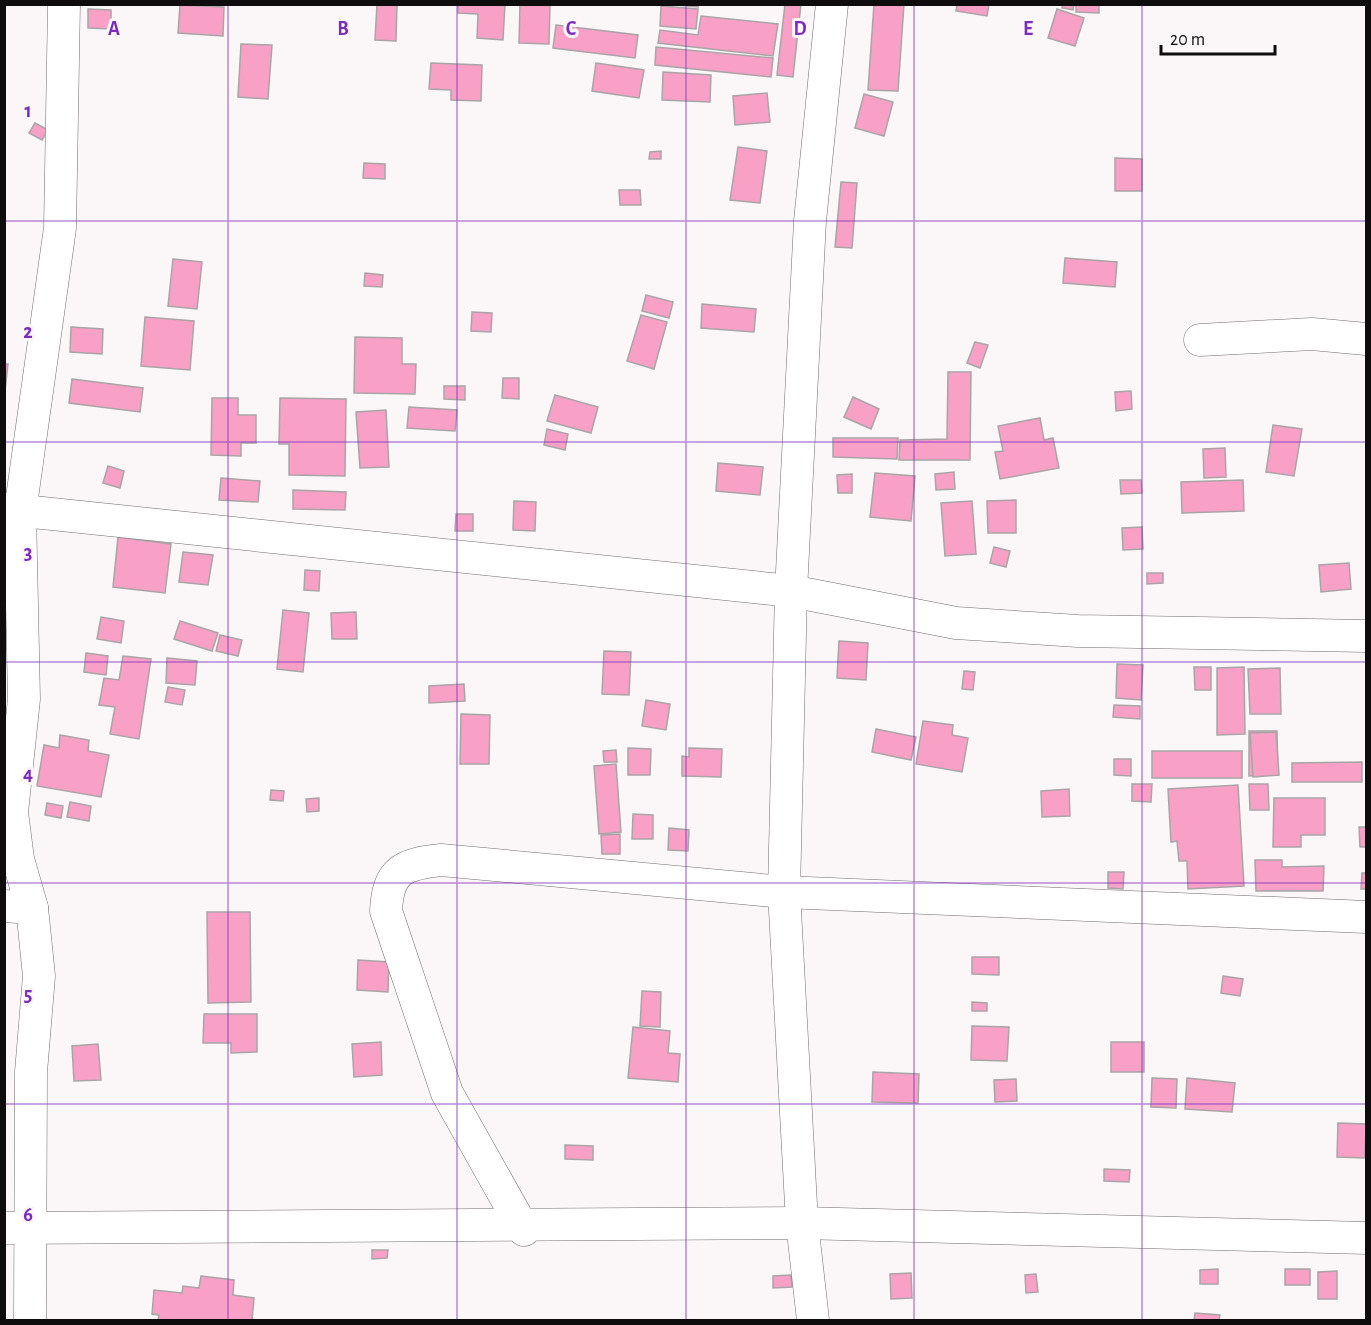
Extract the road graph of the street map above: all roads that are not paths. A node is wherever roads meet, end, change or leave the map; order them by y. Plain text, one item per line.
1 (64, 4) edge
2 (832, 4) edge
3 (1200, 339) dead end
4 (1366, 339) edge
5 (12, 511) edge
6 (791, 591) junction
7 (1366, 636) edge
8 (784, 892) junction
9 (19, 907) edge
10 (1366, 917) edge
11 (802, 1223) junction
12 (18, 1227) edge
13 (524, 1230) dead end
14 (1366, 1238) edge
15 (30, 1320) edge
16 (813, 1320) edge

1 - 5 street
2 - 6 street
3 - 4 street
5 - 6 street
5 - 9 street
6 - 7 street
6 - 8 street
8 - 10 street
8 - 11 street
8 - 13 street
9 - 12 street
11 - 12 street
11 - 14 street
11 - 16 street
12 - 15 street

